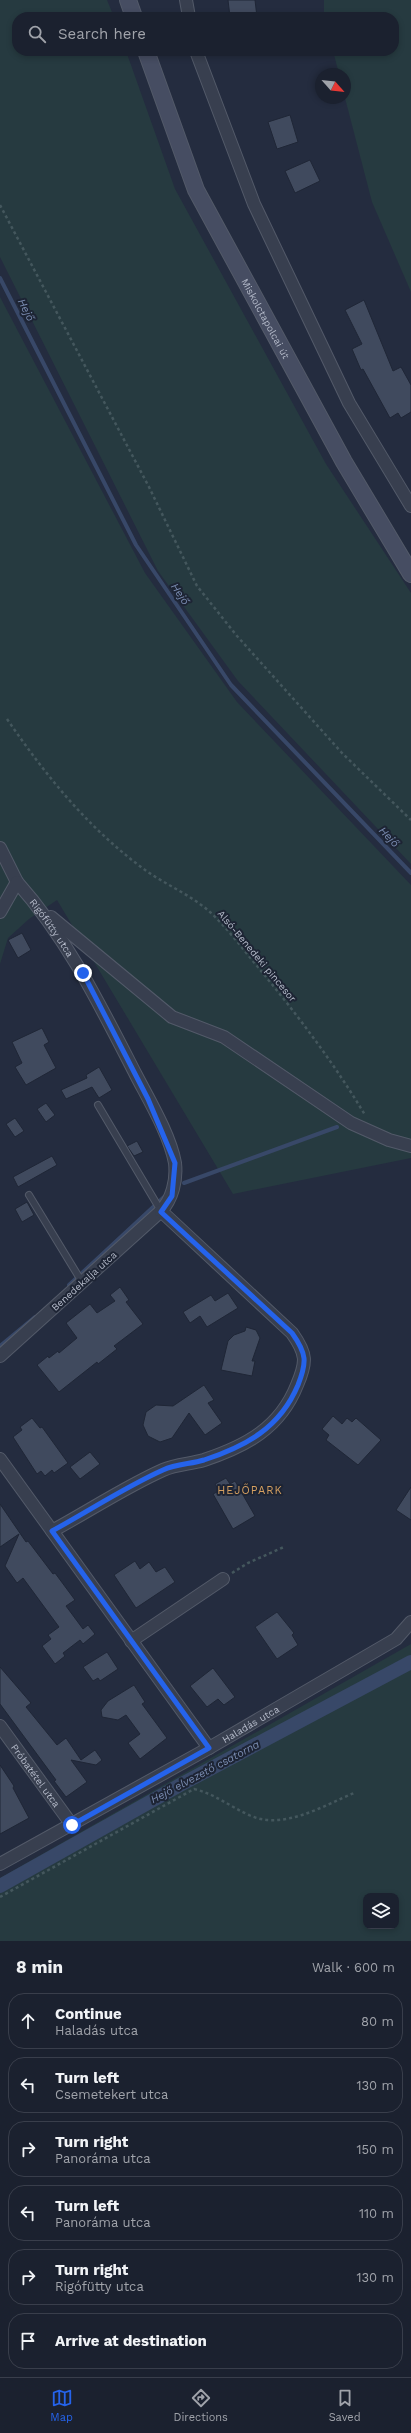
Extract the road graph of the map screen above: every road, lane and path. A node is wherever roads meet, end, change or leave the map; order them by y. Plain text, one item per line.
1 (128, 0) edge
2 (186, 0) edge
3 (132, 12) edge
4 (188, 12) edge
5 (148, 56) edge
6 (198, 56) edge
7 (0, 205) edge
8 (411, 506) edge
9 (411, 574) edge
10 (7, 719) dead end
11 (411, 820) edge
12 (0, 848) edge
13 (17, 882) junction
14 (41, 909) junction
15 (0, 912) edge
16 (98, 1105) dead end
17 (370, 1120) dead end
18 (411, 1146) edge
19 (29, 1195) dead end
20 (164, 1208) junction
21 (82, 1282) junction
22 (0, 1356) edge
23 (0, 1459) edge
24 (52, 1531) junction
25 (284, 1547) dead end
26 (223, 1579) joint
27 (411, 1622) edge
28 (131, 1641) junction
29 (0, 1726) edge
30 (209, 1748) junction
31 (354, 1793) dead end
32 (72, 1825) junction
33 (0, 1864) edge
34 (0, 1897) edge

1 - 3 street
2 - 4 street
5 - 9 street, Miskolctapolcai út
6 - 8 street
7 - 11 path
10 - 17 path, Alsó-Benedeki pincesor
12 - 13 street, Rigófütty utca
13 - 14 street, Rigófütty utca
13 - 15 street
14 - 18 street
14 - 20 street, Rigófütty utca
16 - 20 lane
19 - 21 lane
20 - 21 street, Benedekalja utca
20 - 24 street
21 - 22 street, Benedekalja utca
23 - 24 street
24 - 28 street
25 - 26 path
26 - 28 street
27 - 30 street, Haladás utca
28 - 30 street
29 - 32 street, Próbatétel utca
30 - 32 street, Haladás utca
31 - 34 path
32 - 33 street, Haladás utca

